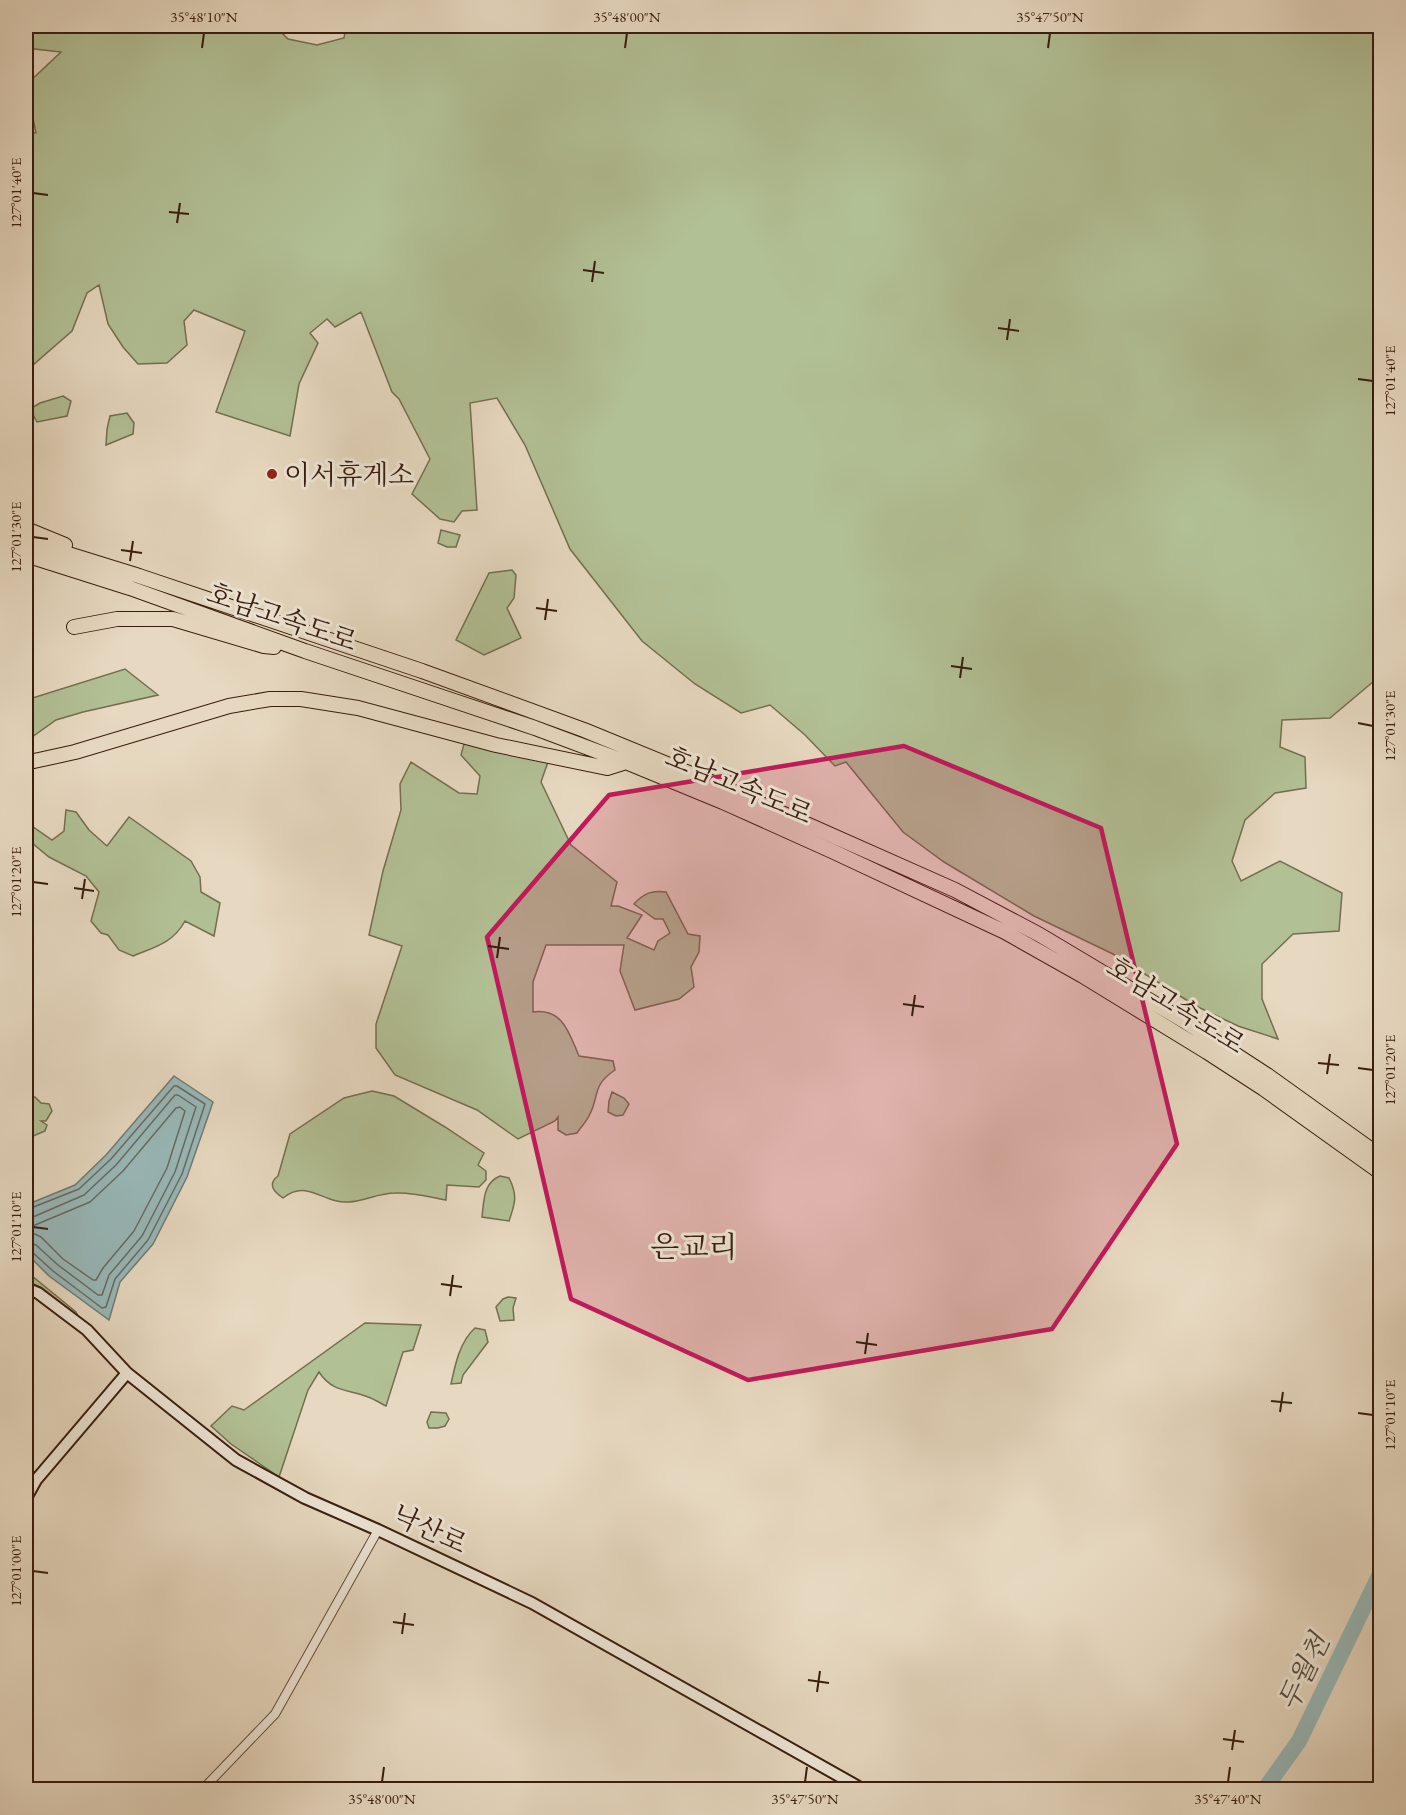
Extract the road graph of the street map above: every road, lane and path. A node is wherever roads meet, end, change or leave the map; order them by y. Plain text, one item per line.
1 (26, 529) edge
2 (26, 541) edge
3 (26, 555) edge
4 (139, 576) junction
5 (74, 627) dead end
6 (305, 651) junction
7 (26, 761) edge
8 (626, 762) junction
9 (1380, 1156) edge
10 (1380, 1172) edge
11 (26, 1288) edge
12 (127, 1373) junction
13 (26, 1498) edge
14 (378, 1530) junction
15 (202, 1790) edge
16 (864, 1790) edge

1 - 4 highway
2 - 4 highway, 호남고속도로
3 - 6 highway, 호남고속도로
4 - 9 highway, 호남고속도로
5 - 6 highway
6 - 8 highway, 호남고속도로
7 - 8 highway
8 - 10 highway, 호남고속도로
11 - 12 street, 낙산로
12 - 13 street
12 - 14 street, 낙산로
14 - 15 street
14 - 16 street, 낙산로

